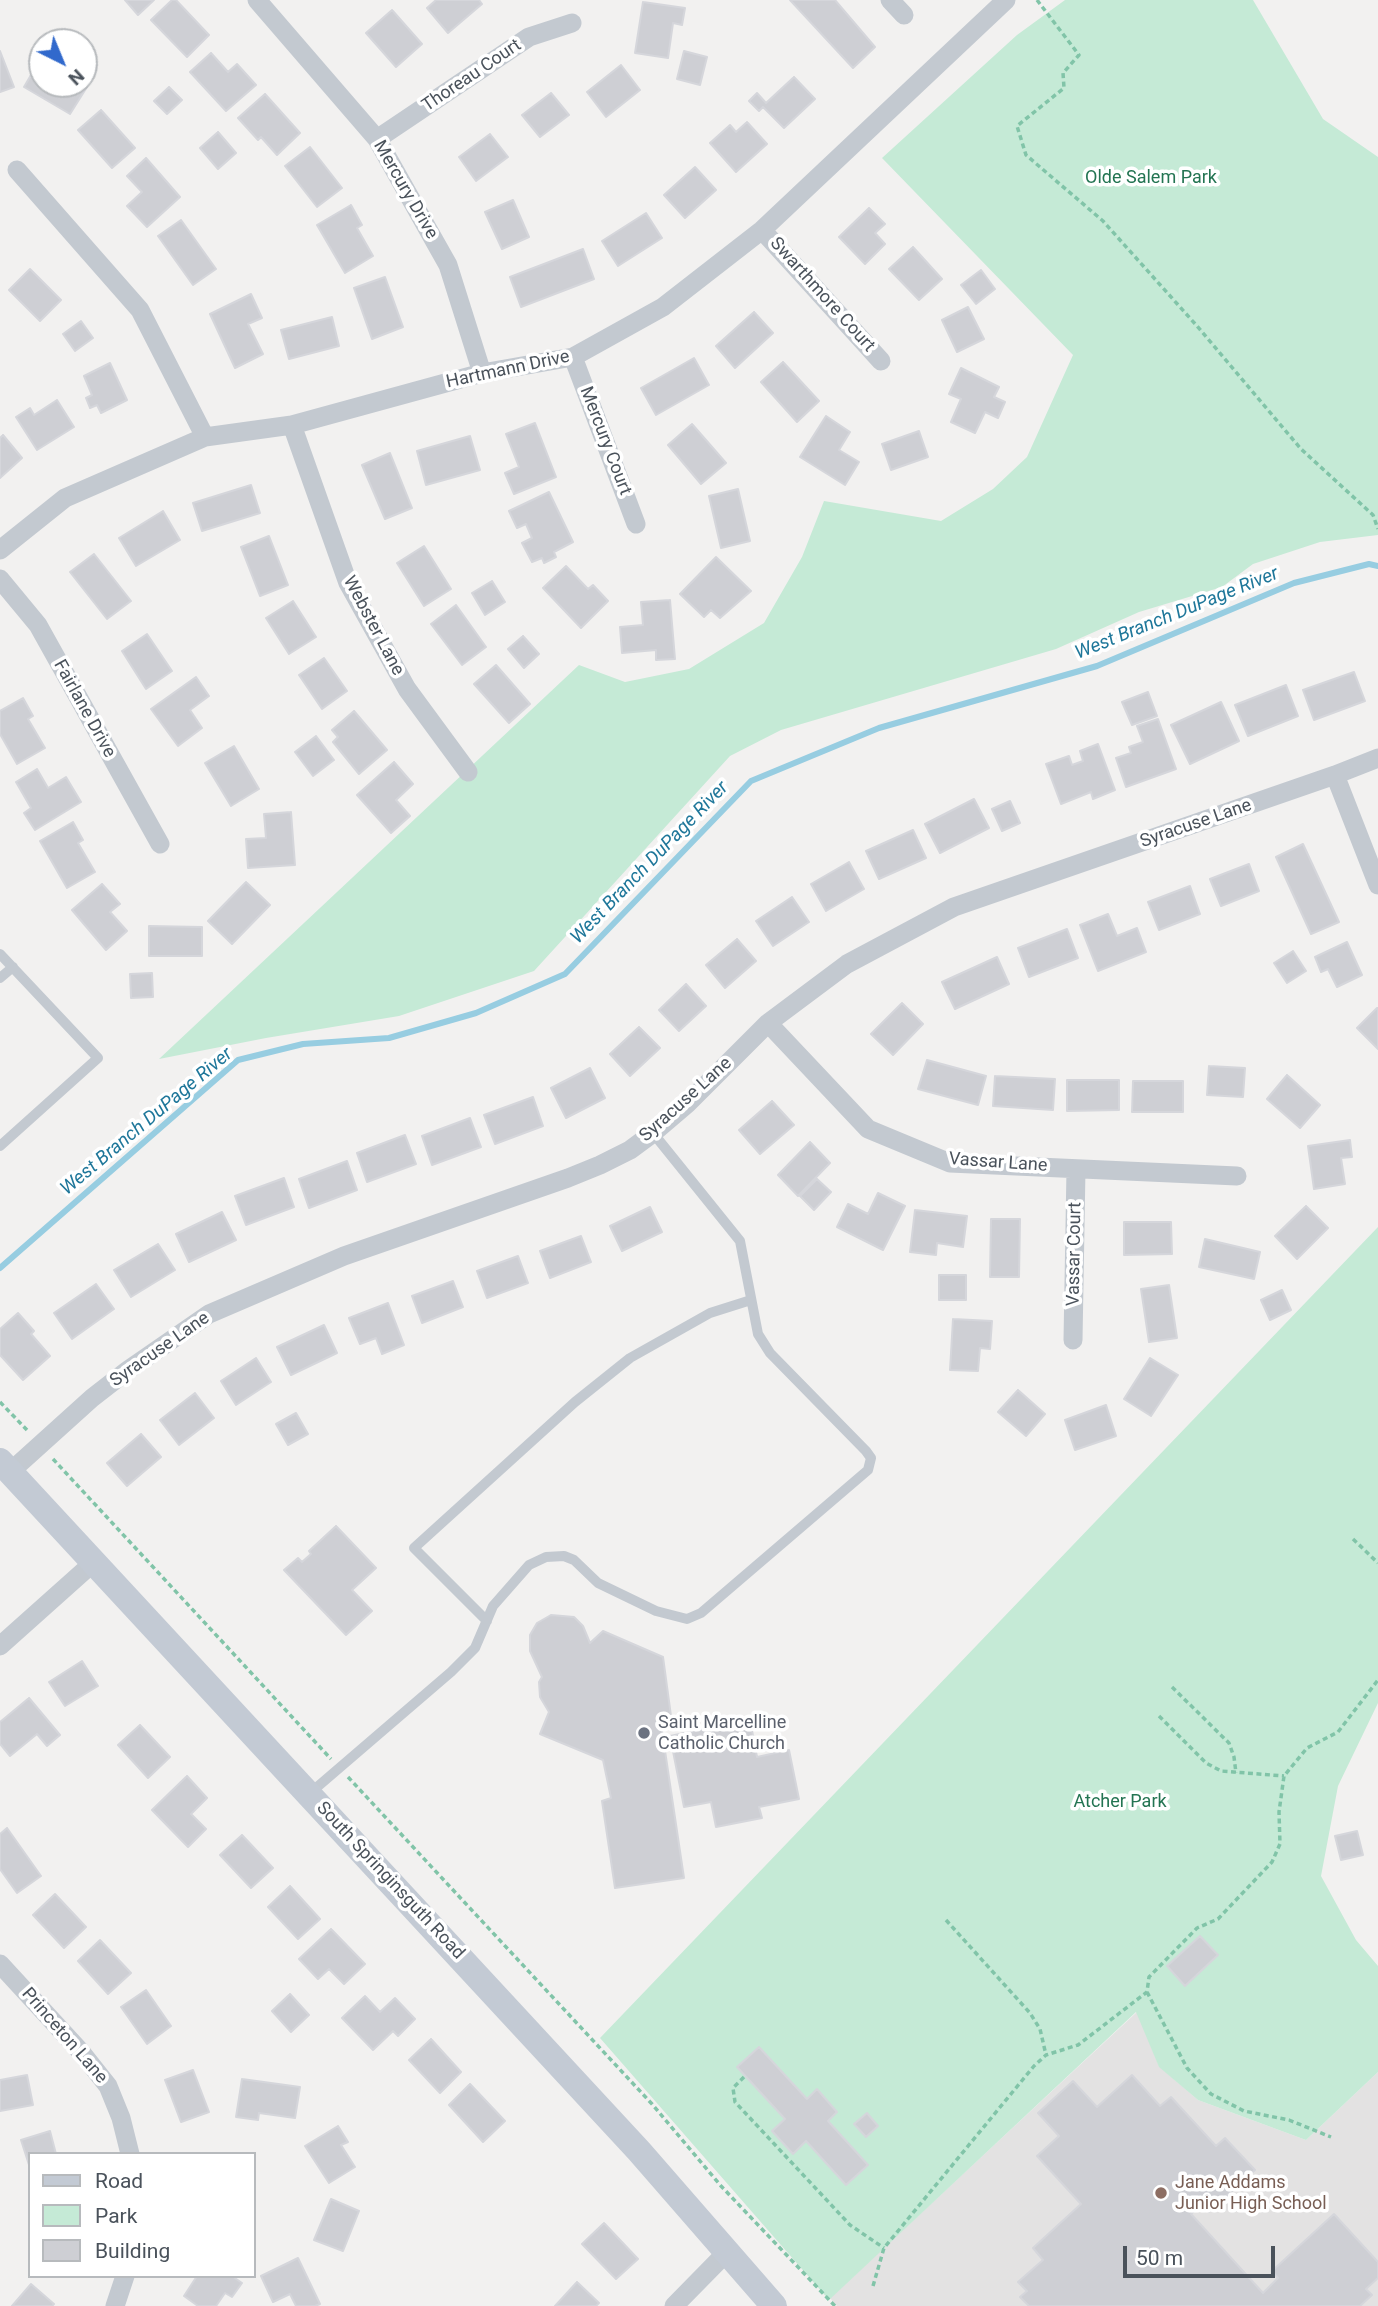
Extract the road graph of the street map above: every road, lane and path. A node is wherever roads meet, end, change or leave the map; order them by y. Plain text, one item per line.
1 (257, 0) edge
2 (890, 0) edge
3 (1006, 0) edge
4 (1037, 0) edge
5 (904, 15) dead end
6 (572, 23) dead end
7 (377, 139) junction
8 (17, 170) dead end
9 (762, 230) junction
10 (573, 357) junction
11 (881, 361) dead end
12 (482, 373) junction
13 (292, 425) junction
14 (205, 437) junction
15 (636, 524) dead end
16 (1378, 529) edge
17 (0, 550) edge
18 (0, 579) edge
19 (1378, 758) edge
20 (468, 772) dead end
21 (1335, 775) junction
22 (160, 844) dead end
23 (1378, 885) edge
24 (0, 954) edge
25 (13, 967) junction
26 (0, 978) edge
27 (768, 1023) junction
28 (653, 1133) junction
29 (0, 1146) edge
30 (1076, 1169) junction
31 (1237, 1176) dead end
32 (751, 1300) junction
33 (1073, 1340) dead end
34 (0, 1402) edge
35 (40, 1443) junction
36 (5, 1466) edge
37 (1353, 1539) dead end
38 (94, 1562) junction
39 (1378, 1563) edge
40 (487, 1621) junction
41 (0, 1646) edge
42 (1378, 1680) edge
43 (1172, 1687) dead end
44 (1159, 1716) dead end
45 (339, 1767) junction
46 (1236, 1773) junction
47 (1284, 1776) junction
48 (309, 1794) junction
49 (946, 1920) dead end
50 (3, 1973) edge
51 (1147, 1992) junction
52 (1046, 2055) junction
53 (744, 2077) dead end
54 (1331, 2137) dead end
55 (130, 2152) edge
56 (884, 2248) junction
57 (726, 2253) junction
58 (124, 2278) edge
59 (873, 2286) dead end
60 (115, 2306) edge
61 (674, 2306) edge
62 (774, 2306) edge
63 (835, 2306) edge

1 - 7 street, Mercury Drive
2 - 5 street
3 - 9 street, Hartmann Drive
4 - 16 path
6 - 7 street, Thoreau Court
7 - 12 street, Mercury Drive
8 - 14 street
9 - 10 street, Hartmann Drive
9 - 11 street, Swarthmore Court
10 - 12 street, Hartmann Drive
10 - 15 street, Mercury Court
12 - 13 street, Hartmann Drive
13 - 14 street, Hartmann Drive
13 - 20 street, Webster Lane
14 - 17 street, Hartmann Drive
18 - 22 street, Fairlane Drive
19 - 21 street, Syracuse Lane
21 - 23 street
21 - 27 street, Syracuse Lane
24 - 25 lane
25 - 26 lane
25 - 29 lane
27 - 28 street, Syracuse Lane
27 - 30 street, Vassar Lane
28 - 32 lane
28 - 35 street, Syracuse Lane
30 - 31 street, Vassar Lane
30 - 33 street, Vassar Court
32 - 40 lane
32 - 40 lane
34 - 35 path
35 - 36 street, Syracuse Lane
35 - 45 path
36 - 38 street, South Springinsguth Road
37 - 39 path
38 - 41 street
38 - 48 street, South Springinsguth Road
40 - 45 lane
42 - 47 path
43 - 46 path
44 - 46 path
45 - 48 lane
45 - 63 path
46 - 47 path
47 - 51 path
48 - 57 street, South Springinsguth Road
49 - 52 path
50 - 55 street, Princeton Lane
51 - 52 path
51 - 54 path
52 - 56 path
53 - 56 path
56 - 59 path
57 - 61 street
57 - 62 street, South Springinsguth Road
58 - 60 street

